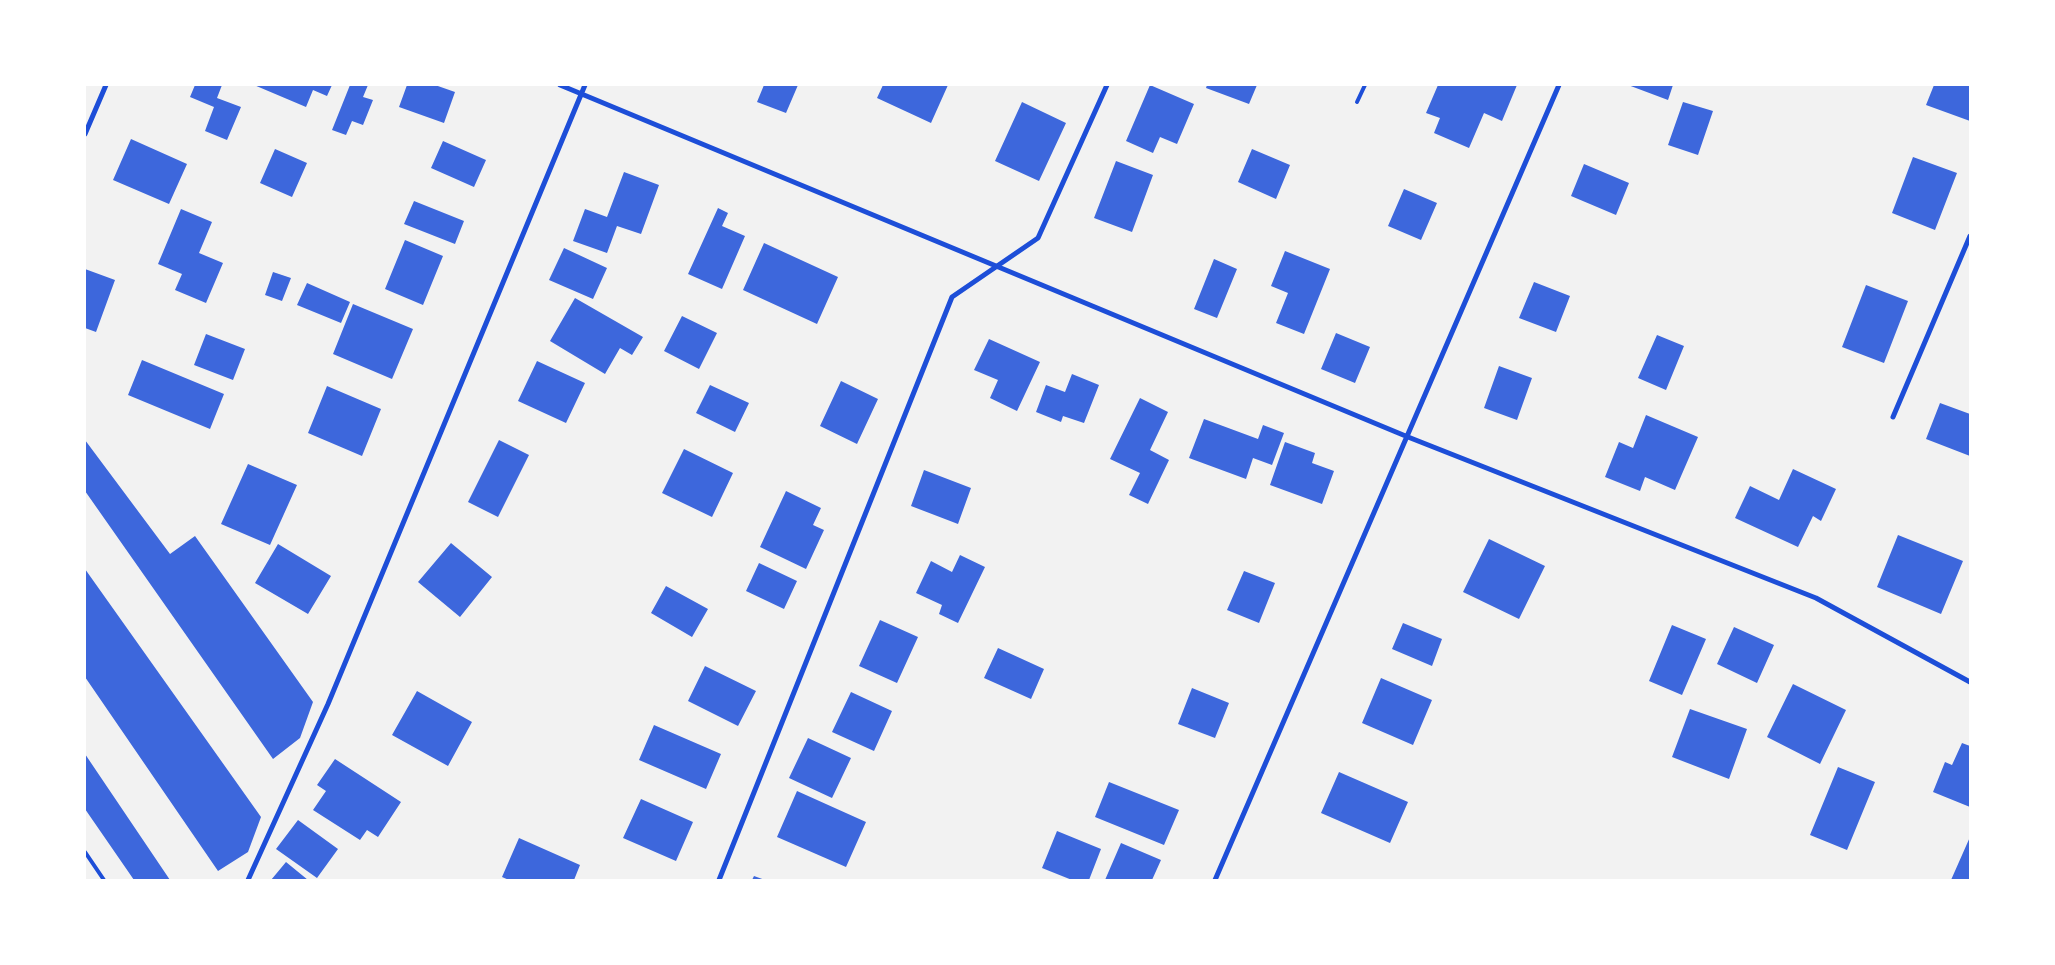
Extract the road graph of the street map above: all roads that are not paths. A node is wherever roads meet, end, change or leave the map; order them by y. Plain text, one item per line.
1 (106, 85) edge
2 (560, 85) edge
3 (585, 85) edge
4 (1107, 85) edge
5 (1365, 85) edge
6 (1559, 85) edge
7 (581, 94) junction
8 (1357, 102) dead end
9 (85, 134) edge
10 (1970, 236) edge
11 (997, 268) junction
12 (1894, 417) dead end
13 (1408, 437) junction
14 (1970, 682) edge
15 (85, 852) edge
16 (104, 880) edge
17 (248, 880) edge
18 (719, 880) edge
19 (1215, 880) edge

1 - 9 street
2 - 7 street
3 - 7 street
4 - 11 street
5 - 8 lane
6 - 13 street
7 - 11 street
7 - 17 street
10 - 12 street
11 - 13 street
11 - 18 street
13 - 14 street
13 - 19 street
15 - 16 lane

